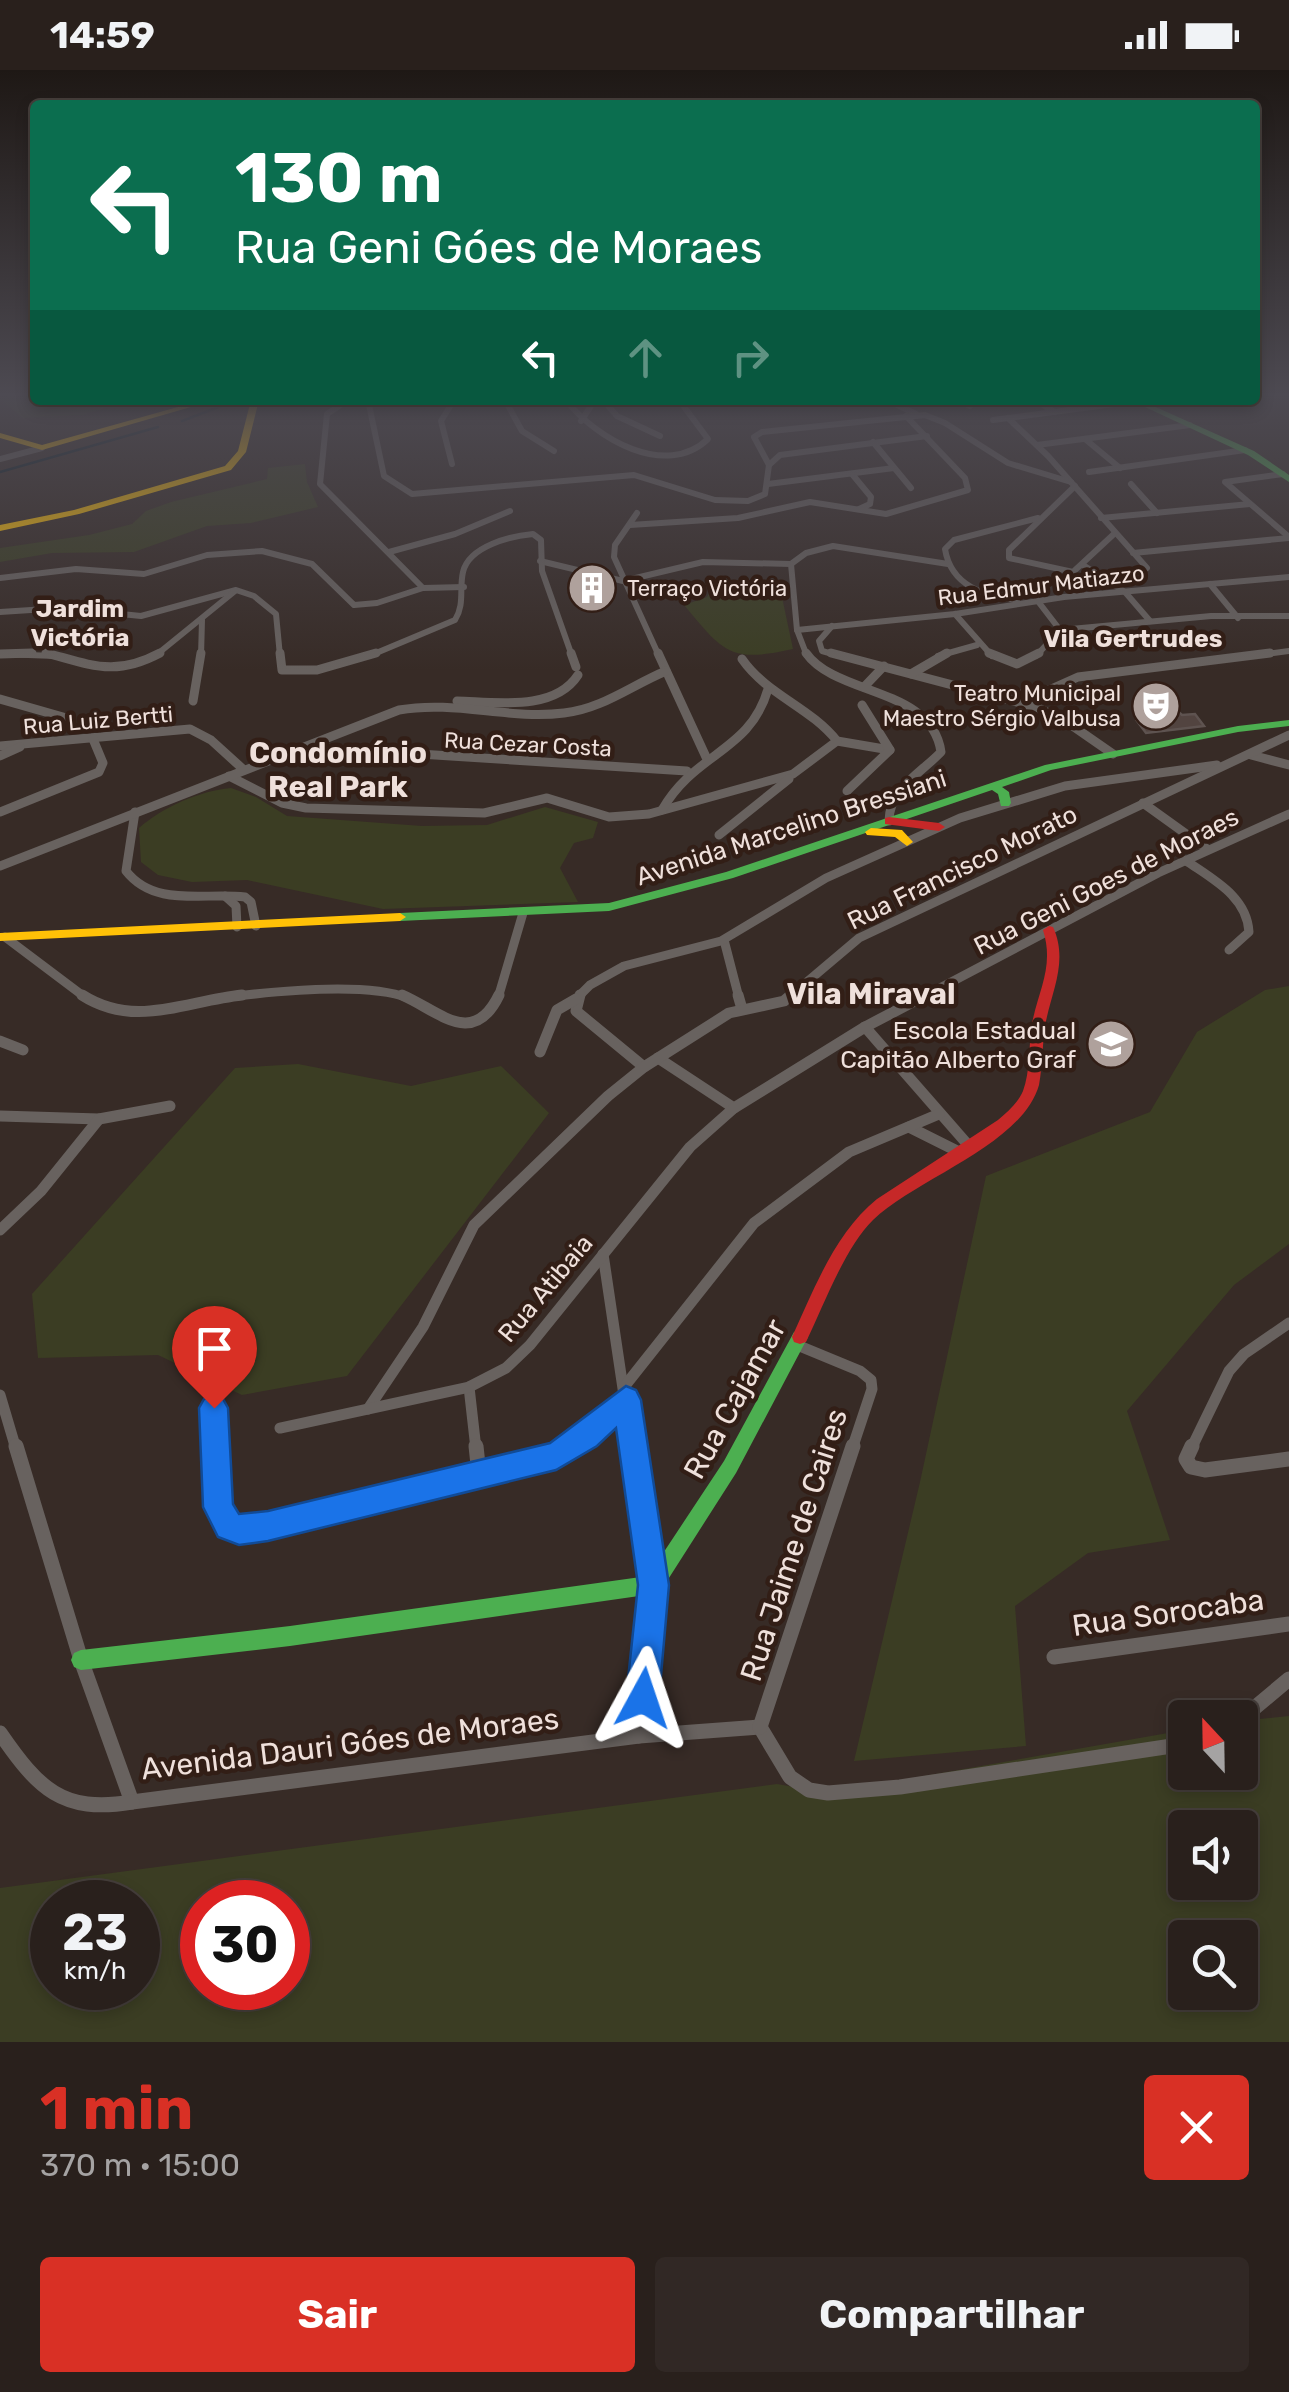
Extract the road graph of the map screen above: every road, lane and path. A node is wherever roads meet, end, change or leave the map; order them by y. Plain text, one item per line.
1 (162, 487) edge
2 (323, 487) edge
3 (398, 487) edge
4 (494, 487) edge
5 (673, 487) edge
6 (767, 487) edge
7 (862, 487) edge
8 (967, 487) edge
9 (1070, 487) edge
10 (1075, 487) edge
11 (1134, 487) edge
12 (1232, 487) edge
13 (1250, 504) junction
14 (858, 510) junction
15 (510, 511) dead end
16 (636, 513) dead end
17 (1157, 513) junction
18 (1040, 518) junction
19 (1101, 518) junction
20 (1015, 524) junction
21 (630, 525) junction
22 (0, 528) edge
23 (1028, 530) junction
24 (1115, 533) junction
25 (1289, 538) edge
26 (414, 546) junction
27 (388, 552) junction
28 (1134, 553) junction
29 (396, 559) junction
30 (540, 561) junction
31 (791, 564) junction
32 (948, 564) junction
33 (1083, 565) junction
34 (1147, 568) dead end
35 (1289, 577) edge
36 (0, 578) edge
37 (623, 581) junction
38 (1210, 584) junction
39 (464, 587) junction
40 (423, 588) junction
41 (236, 590) junction
42 (1125, 592) junction
43 (1035, 600) junction
44 (0, 612) edge
45 (955, 614) junction
46 (1285, 616) edge
47 (1238, 619) junction
48 (202, 620) junction
49 (1150, 621) junction
50 (1289, 625) edge
51 (832, 626) junction
52 (797, 630) junction
53 (1060, 630) junction
54 (977, 645) junction
55 (1289, 652) edge
56 (0, 654) edge
57 (742, 659) dead end
58 (884, 666) junction
59 (666, 671) junction
60 (911, 674) junction
61 (864, 686) junction
62 (768, 689) junction
63 (982, 692) junction
64 (0, 699) edge
65 (194, 701) dead end
66 (436, 705) junction
67 (862, 705) dead end
68 (63, 717) dead end
69 (1286, 730) edge
70 (94, 739) junction
71 (837, 741) junction
72 (25, 744) junction
73 (0, 746) edge
74 (308, 747) junction
75 (890, 750) junction
76 (1112, 754) junction
77 (1250, 755) junction
78 (0, 756) edge
79 (706, 757) junction
80 (1228, 764) junction
81 (1289, 766) edge
82 (244, 770) junction
83 (687, 770) junction
84 (792, 774) junction
85 (228, 776) junction
86 (992, 785) junction
87 (847, 791) dead end
88 (894, 796) junction
89 (1006, 803) junction
90 (1143, 803) junction
91 (662, 810) junction
92 (0, 812) edge
93 (135, 812) junction
94 (907, 814) junction
95 (1289, 814) edge
96 (888, 821) junction
97 (940, 827) junction
98 (850, 834) junction
99 (719, 835) dead end
100 (907, 842) junction
101 (1207, 849) junction
102 (1185, 860) junction
103 (0, 866) edge
104 (224, 895) junction
105 (522, 913) junction
106 (256, 926) junction
107 (237, 927) junction
108 (1049, 930) junction
109 (2, 937) edge
110 (724, 940) junction
111 (1229, 950) dead end
112 (576, 999) junction
113 (742, 1009) junction
114 (865, 1027) junction
115 (0, 1041) edge
116 (23, 1050) dead end
117 (540, 1052) dead end
118 (658, 1058) junction
119 (644, 1067) junction
120 (170, 1106) dead end
121 (734, 1108) junction
122 (939, 1114) junction
123 (0, 1116) edge
124 (99, 1119) junction
125 (909, 1127) junction
126 (964, 1149) junction
127 (0, 1230) edge
128 (602, 1254) junction
129 (1289, 1323) edge
130 (798, 1345) junction
131 (469, 1388) junction
132 (625, 1393) junction
133 (2, 1405) edge
134 (214, 1408) dead end
135 (368, 1410) junction
136 (280, 1428) dead end
137 (1289, 1459) edge
138 (480, 1474) junction
139 (653, 1585) junction
140 (1289, 1624) edge
141 (1054, 1657) dead end
142 (81, 1660) junction
143 (1289, 1679) edge
144 (1258, 1705) edge
145 (760, 1727) junction
146 (0, 1733) edge
147 (639, 1736) junction
148 (1168, 1747) edge
149 (132, 1802) junction

1 - 22 street
2 - 27 street
3 - 4 street
5 - 6 street
7 - 14 street
8 - 14 street
9 - 18 street
10 - 19 street
11 - 17 street
12 - 13 street
13 - 17 street
13 - 25 street
14 - 21 street
15 - 26 street
16 - 21 street
17 - 19 street
18 - 20 street
18 - 23 street
19 - 24 street
20 - 23 street
20 - 32 street
21 - 37 street
23 - 33 street
24 - 28 street
24 - 33 street
25 - 28 street
26 - 27 street
26 - 29 street
27 - 29 street
28 - 34 street
29 - 40 street
30 - 37 street
30 - 39 street
30 - 66 street
31 - 32 street
31 - 37 street
31 - 52 street
32 - 43 street
33 - 42 street
35 - 38 street, Rua Edmur Matiazzo
36 - 40 street
37 - 59 street
38 - 42 street, Rua Edmur Matiazzo
38 - 47 street
39 - 40 street
39 - 41 street
41 - 44 street
41 - 48 street
42 - 43 street, Rua Edmur Matiazzo
42 - 49 street
43 - 45 street, Rua Edmur Matiazzo
43 - 53 street
45 - 51 street, Rua Edmur Matiazzo
45 - 54 street
46 - 47 street
46 - 50 street
47 - 49 street
48 - 56 street
48 - 65 street
49 - 53 street
51 - 52 street, Rua Edmur Matiazzo
51 - 58 street
52 - 61 street
53 - 54 street
54 - 60 street
55 - 63 street
57 - 62 street
58 - 60 street
58 - 61 street
59 - 66 street
59 - 79 street
60 - 63 street
61 - 88 street
62 - 71 street
62 - 79 street
63 - 76 street
64 - 68 street
66 - 74 street
67 - 75 street
69 - 76 street, Avenida Marcelino Bressiani
69 - 77 street
70 - 72 street, Rua Luiz Bertti
70 - 82 street, Rua Luiz Bertti
70 - 92 street
71 - 75 street
71 - 84 street
72 - 73 street, Rua Luiz Bertti
72 - 78 street
74 - 82 street
74 - 83 street, Rua Cezar Costa
75 - 87 street
76 - 86 street, Avenida Marcelino Bressiani
77 - 80 street
77 - 81 street
79 - 83 street
80 - 89 street
80 - 90 street, Rua Francisco Morato
82 - 85 street
83 - 91 street
84 - 91 street
84 - 99 street
85 - 91 street
85 - 93 street
86 - 89 street
86 - 94 street, Avenida Marcelino Bressiani
88 - 94 street
88 - 96 street
89 - 97 street
90 - 101 street
90 - 113 street, Rua Francisco Morato
93 - 103 street
93 - 104 street
94 - 96 street, Avenida Marcelino Bressiani
95 - 101 street, Rua Geni Goes de Moraes
96 - 97 street
96 - 98 street, Avenida Marcelino Bressiani
97 - 100 street
98 - 100 street
98 - 105 street, Avenida Marcelino Bressiani
100 - 110 street
101 - 102 street, Rua Geni Goes de Moraes
102 - 108 street, Rua Geni Goes de Moraes
102 - 111 street
104 - 106 street
104 - 107 street
105 - 106 street, Avenida Marcelino Bressiani
105 - 109 street
106 - 107 street, Avenida Marcelino Bressiani
107 - 109 street, Avenida Marcelino Bressiani
108 - 114 street, Rua Geni Goes de Moraes
108 - 126 street, Rua Cajamar
110 - 112 street
110 - 113 street
112 - 117 street
112 - 119 street
113 - 118 street, Rua Francisco Morato
114 - 121 street, Rua Geni Goes de Moraes
114 - 122 street
115 - 116 street
118 - 119 street, Rua Francisco Morato
118 - 121 street
119 - 135 street, Rua Francisco Morato
120 - 124 street
121 - 128 street, Rua Atibaia
122 - 125 street
122 - 126 street
123 - 124 street
124 - 127 street
125 - 126 street
125 - 132 street
126 - 130 street, Rua Cajamar
128 - 131 street, Rua Atibaia
128 - 132 street
129 - 137 street
130 - 139 street, Rua Cajamar
130 - 145 street, Rua Jaime de Caires
131 - 135 street, Rua Atibaia
131 - 138 street
132 - 138 street
132 - 139 street
133 - 142 street, Avenida Dauri Góes de Moraes
134 - 138 street
135 - 136 street, Rua Atibaia
139 - 142 street
139 - 147 street
140 - 141 street, Rua Sorocaba
142 - 149 street, Avenida Dauri Góes de Moraes
143 - 144 street
145 - 147 street, Avenida Dauri Góes de Moraes
145 - 148 street
146 - 149 street
147 - 149 street, Avenida Dauri Góes de Moraes

